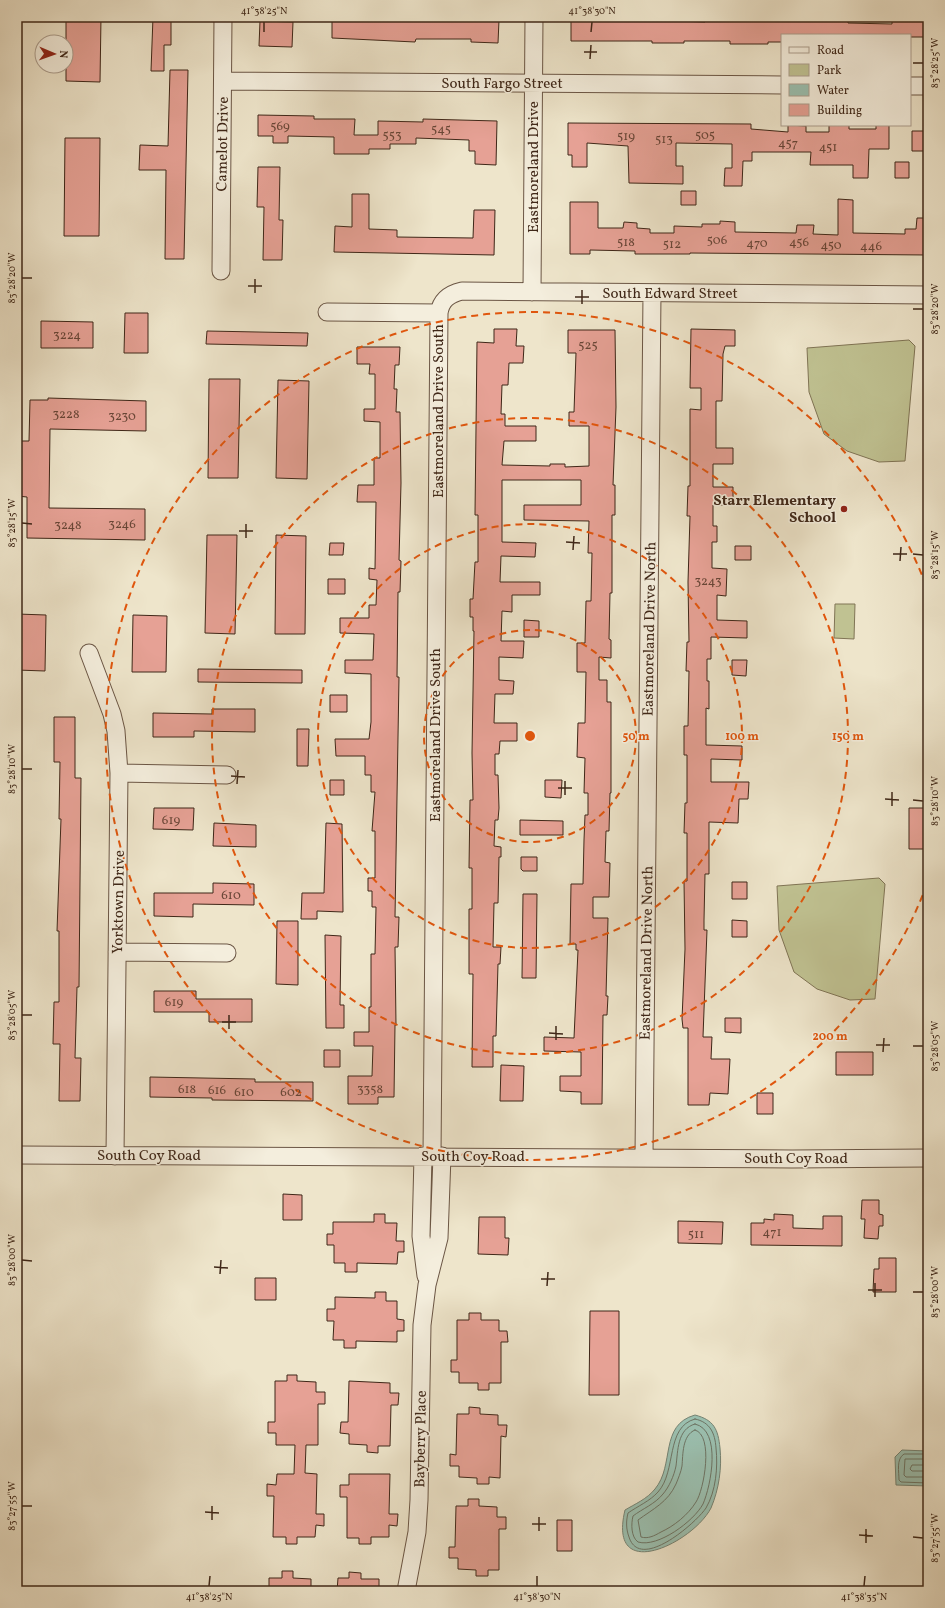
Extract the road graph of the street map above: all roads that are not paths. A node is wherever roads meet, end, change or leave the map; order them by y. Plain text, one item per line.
1 (223, 17) edge
2 (534, 17) edge
3 (223, 81) junction
4 (534, 83) junction
5 (781, 85) edge
6 (911, 86) edge
7 (928, 86) edge
8 (221, 271) dead end
9 (532, 292) junction
10 (652, 293) junction
11 (928, 295) edge
12 (327, 312) dead end
13 (439, 313) junction
14 (89, 653) dead end
15 (120, 773) junction
16 (227, 775) dead end
17 (117, 952) junction
18 (227, 953) dead end
19 (17, 1155) edge
20 (115, 1156) junction
21 (432, 1156) junction
22 (644, 1157) junction
23 (928, 1158) edge
24 (406, 1591) edge

1 - 3 street, Camelot Drive
2 - 4 street, Eastmoreland Drive
3 - 4 street, South Fargo Street
3 - 8 street, Camelot Drive
4 - 5 street, South Fargo Street
4 - 9 street, Eastmoreland Drive
6 - 7 street
9 - 10 street, South Edward Street
9 - 13 street, South Edward Street
10 - 11 street, South Edward Street
10 - 22 street, Eastmoreland Drive North
12 - 13 street
13 - 21 street, Eastmoreland Drive South
14 - 15 street, Yorktown Drive
15 - 16 street
15 - 17 street, Yorktown Drive
17 - 18 street
17 - 20 street, Yorktown Drive
19 - 20 street, South Coy Road
20 - 21 street, South Coy Road
21 - 22 street, South Coy Road
21 - 24 street, Bayberry Place
22 - 23 street, South Coy Road

